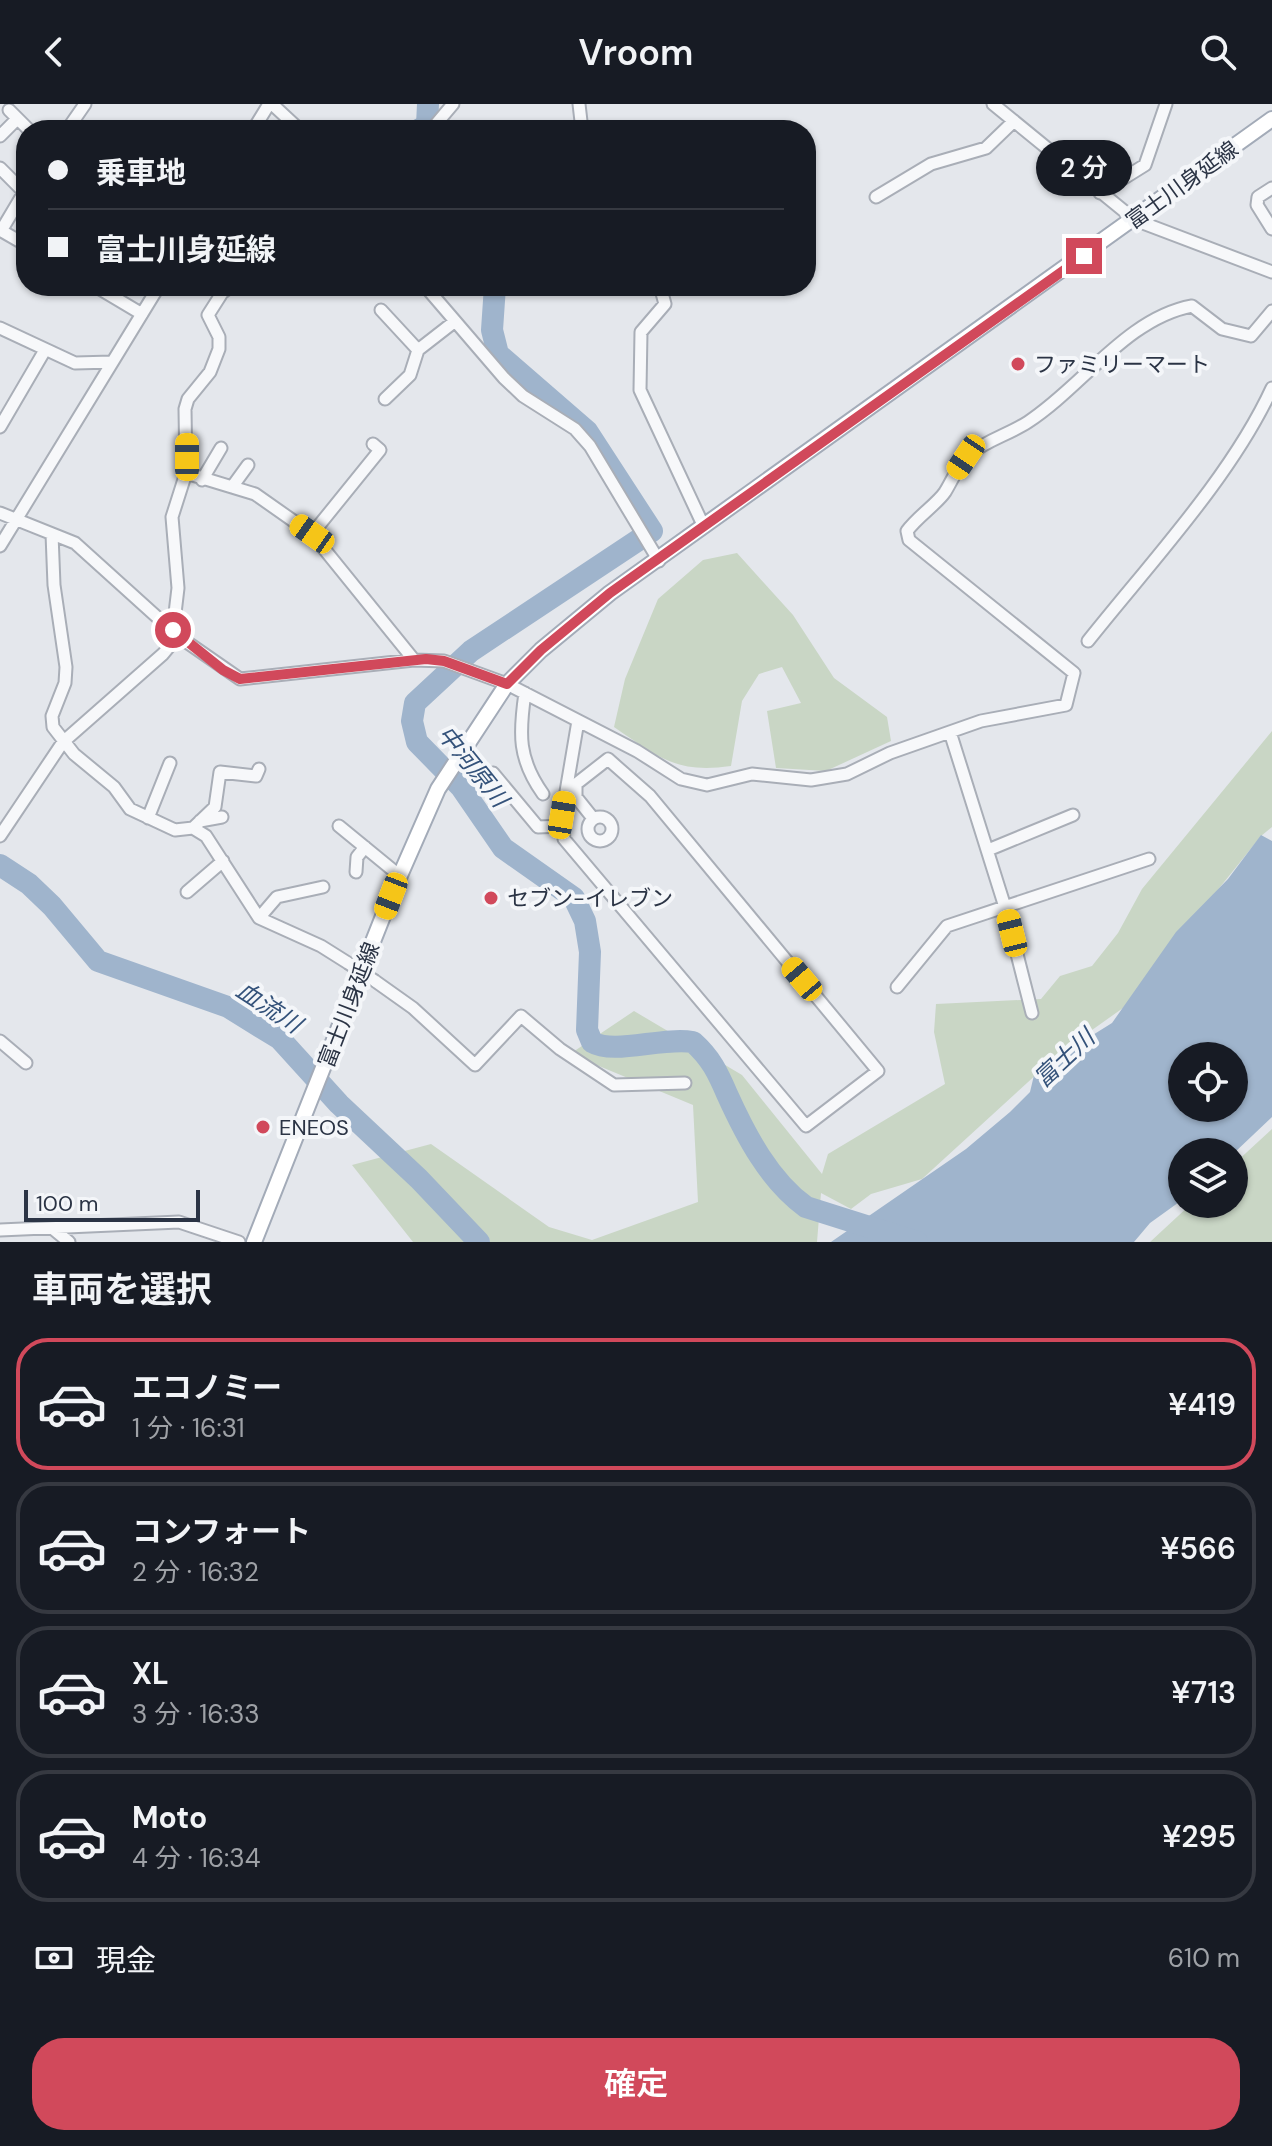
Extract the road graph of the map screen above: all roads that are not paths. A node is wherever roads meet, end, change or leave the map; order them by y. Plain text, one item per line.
1 (270, 104) edge
2 (453, 104) edge
3 (993, 104) edge
4 (1166, 104) edge
5 (1272, 119) edge
6 (19, 120) edge
7 (288, 120) edge
8 (439, 120) edge
9 (1014, 121) junction
10 (0, 136) edge
11 (0, 168) edge
12 (16, 183) edge
13 (1272, 188) edge
14 (1100, 193) junction
15 (876, 197) dead end
16 (16, 205) edge
17 (1135, 220) junction
18 (1272, 229) edge
19 (0, 230) edge
20 (1272, 272) edge
21 (112, 296) edge
22 (153, 296) edge
23 (221, 296) edge
24 (433, 296) edge
25 (663, 296) edge
26 (381, 310) dead end
27 (1272, 311) edge
28 (142, 314) junction
29 (454, 322) junction
30 (0, 328) edge
31 (45, 350) junction
32 (418, 350) junction
33 (112, 362) junction
34 (1272, 388) edge
35 (385, 399) dead end
36 (3, 413) edge
37 (0, 427) edge
38 (373, 444) dead end
39 (221, 448) dead end
40 (248, 465) dead end
41 (186, 473) junction
42 (202, 480) junction
43 (232, 487) junction
44 (0, 513) edge
45 (16, 519) junction
46 (701, 522) junction
47 (52, 534) junction
48 (312, 534) junction
49 (0, 546) edge
50 (655, 556) junction
51 (175, 633) junction
52 (1088, 641) dead end
53 (414, 660) junction
54 (507, 684) junction
55 (525, 693) junction
56 (578, 721) junction
57 (950, 732) junction
58 (63, 742) junction
59 (170, 763) dead end
60 (259, 769) dead end
61 (493, 773) dead end
62 (543, 794) dead end
63 (1073, 815) dead end
64 (222, 817) dead end
65 (592, 817) junction
66 (148, 818) junction
67 (196, 825) junction
68 (339, 826) dead end
69 (563, 826) junction
70 (591, 835) junction
71 (0, 836) edge
72 (365, 847) junction
73 (988, 850) junction
74 (574, 852) junction
75 (1149, 859) dead end
76 (223, 861) junction
77 (356, 872) dead end
78 (400, 876) junction
79 (323, 887) dead end
80 (187, 892) dead end
81 (1005, 907) junction
82 (259, 918) junction
83 (897, 987) dead end
84 (1032, 1013) dead end
85 (0, 1041) edge
86 (26, 1063) dead end
87 (685, 1083) dead end
88 (52, 1228) junction
89 (1, 1229) edge
90 (9, 1242) edge
91 (69, 1242) edge
92 (239, 1242) edge
93 (254, 1242) edge

1 - 7 street
2 - 8 street
3 - 9 street
4 - 14 street
5 - 17 main road, 富士川身延線
6 - 10 street
9 - 14 street
9 - 15 street
11 - 12 street
13 - 18 street
14 - 17 street
16 - 19 street
17 - 20 street
17 - 46 main road, 富士川身延線
21 - 28 street
22 - 28 street
23 - 41 street
24 - 29 street
25 - 46 street
26 - 32 street
27 - 57 street
28 - 33 street
29 - 32 street
29 - 50 street
30 - 31 street
31 - 33 street
31 - 36 street
32 - 35 street
33 - 45 street
34 - 52 street
36 - 37 street
38 - 48 street
39 - 42 street
40 - 43 street
41 - 42 street
41 - 51 street
42 - 43 street
43 - 48 street
44 - 45 street
45 - 47 street
45 - 49 street
46 - 50 main road, 富士川身延線
47 - 51 street
47 - 58 street
48 - 53 street
50 - 54 main road, 富士川身延線
51 - 53 street
51 - 58 street
53 - 54 street
54 - 55 street
54 - 78 main road, 富士川身延線
55 - 56 street
55 - 62 street
56 - 57 street
56 - 69 street
57 - 73 street
58 - 66 street
58 - 71 street
59 - 66 street
60 - 67 street
61 - 69 street
63 - 73 street
64 - 67 street
65 - 70 street
65 - 70 street
65 - 74 street
66 - 67 street
67 - 76 street
68 - 72 street
69 - 74 street
70 - 74 street
72 - 77 street
72 - 78 street
73 - 81 street
75 - 81 street
76 - 80 street
76 - 82 street
78 - 93 main road, 富士川身延線
79 - 82 street
81 - 83 street
81 - 84 street
82 - 87 street, bridge
85 - 86 street
88 - 89 street
88 - 91 street
88 - 92 street
89 - 90 street

